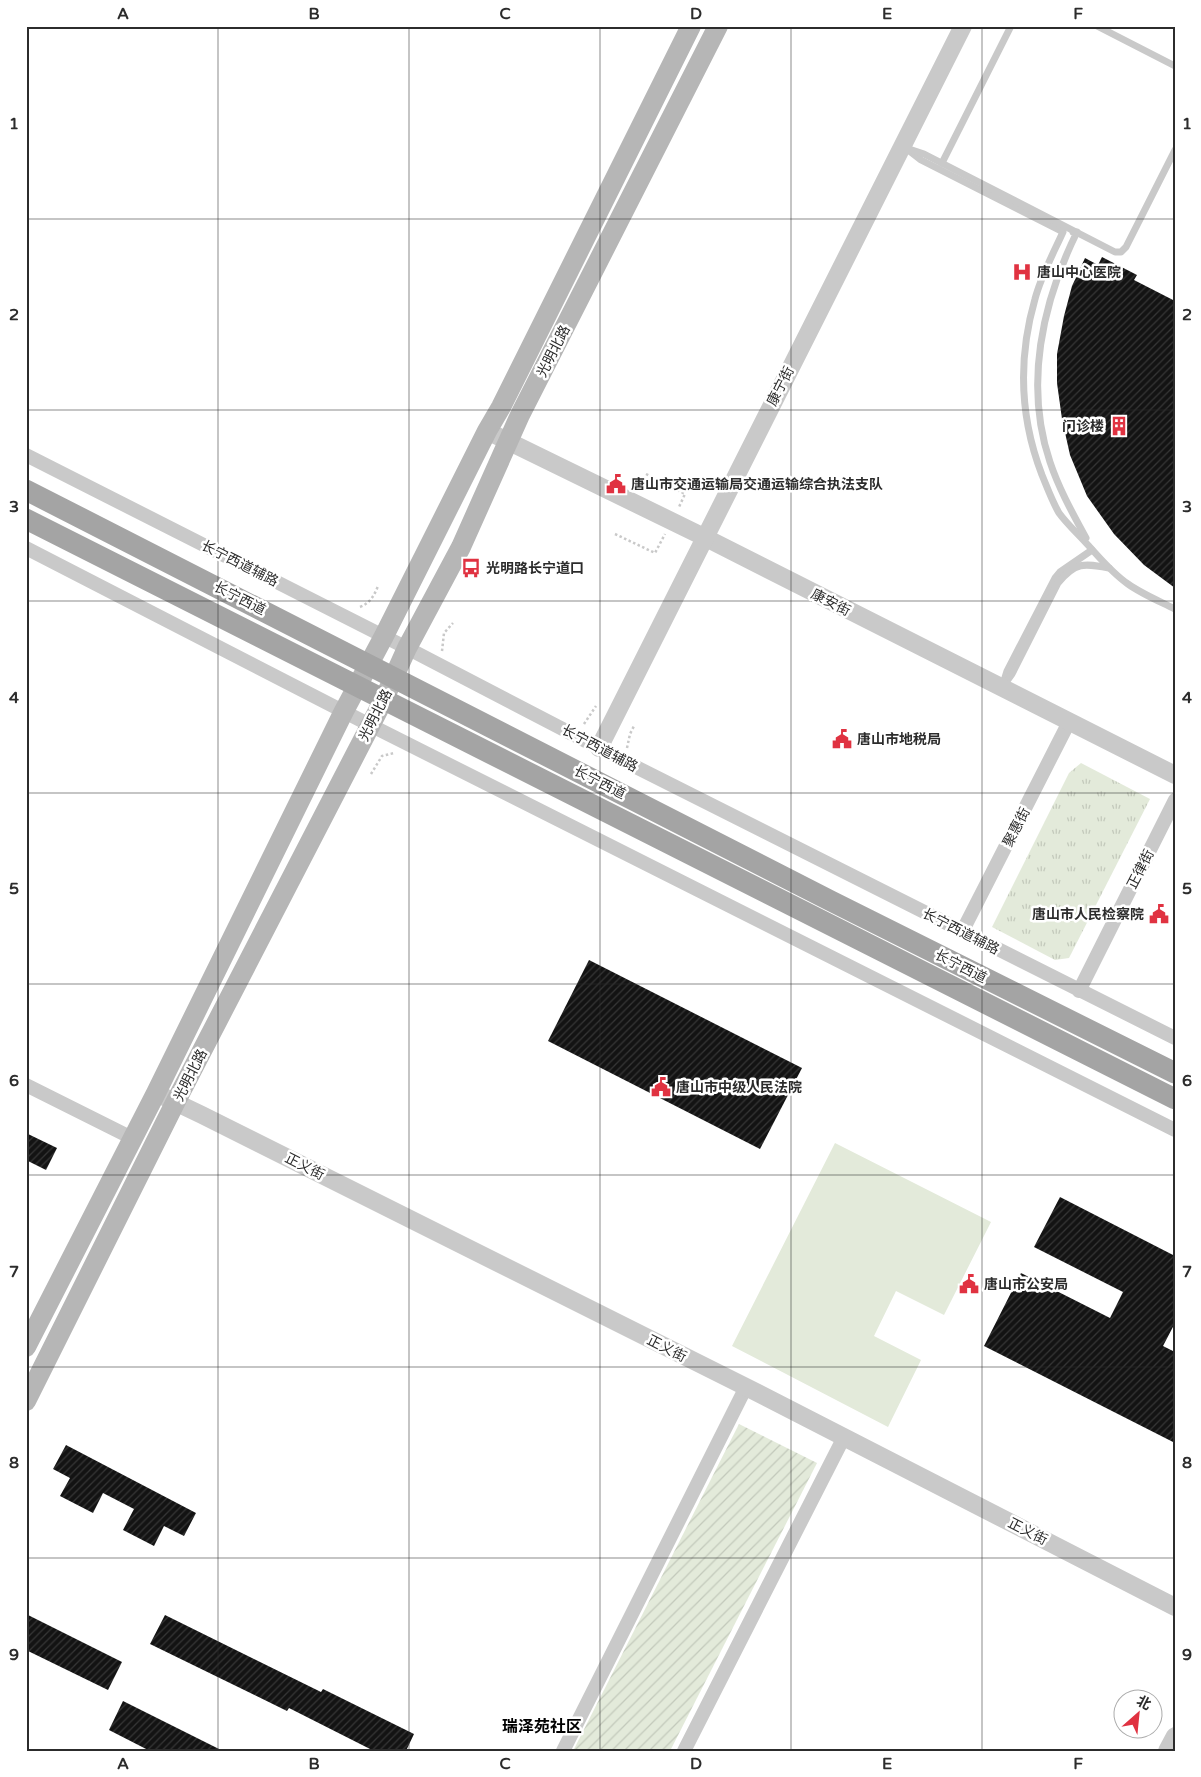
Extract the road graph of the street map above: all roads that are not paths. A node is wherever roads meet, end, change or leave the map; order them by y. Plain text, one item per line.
1 (690, 26) edge
2 (718, 26) edge
3 (963, 26) edge
4 (1011, 26) edge
5 (1097, 26) edge
6 (1175, 66) edge
7 (903, 146) junction
8 (1175, 150) edge
9 (942, 163) junction
10 (1063, 232) junction
11 (1077, 232) junction
12 (487, 431) junction
13 (509, 442) junction
14 (26, 456) edge
15 (26, 490) edge
16 (26, 519) edge
17 (704, 537) junction
18 (26, 548) edge
19 (1092, 550) junction
20 (1109, 568) junction
21 (1175, 609) edge
22 (384, 636) junction
23 (407, 648) junction
24 (368, 664) junction
25 (394, 677) junction
26 (357, 685) junction
27 (1002, 688) junction
28 (384, 699) junction
29 (344, 711) junction
30 (1069, 722) junction
31 (370, 725) junction
32 (599, 748) junction
33 (1175, 775) edge
34 (1175, 800) edge
35 (962, 932) junction
36 (1079, 991) junction
37 (1175, 1038) edge
38 (1175, 1073) edge
39 (26, 1085) edge
40 (156, 1093) junction
41 (1175, 1099) edge
42 (176, 1103) junction
43 (1175, 1130) edge
44 (132, 1138) junction
45 (26, 1347) edge
46 (746, 1388) junction
47 (26, 1401) edge
48 (844, 1437) junction
49 (1175, 1607) edge
50 (1175, 1736) edge
51 (563, 1751) edge
52 (684, 1751) edge
53 (1167, 1751) edge

1 - 12 main road, 光明北路
2 - 13 main road, 光明北路
3 - 7 street, 康宁街
4 - 9 lane
5 - 6 lane
7 - 9 lane
7 - 10 lane
7 - 17 street, 康宁街
8 - 11 lane
9 - 11 lane
10 - 11 lane
10 - 19 lane
11 - 19 lane
12 - 13 street, 康安街
12 - 22 main road, 光明北路
13 - 17 street, 康安街
13 - 23 main road, 光明北路
14 - 22 street, 长宁西道辅路
15 - 24 main road, 长宁西道
16 - 26 main road, 长宁西道
17 - 27 street, 康安街
17 - 32 street, 康宁街
18 - 29 street
19 - 20 lane
19 - 27 lane
20 - 21 lane
20 - 27 lane
22 - 23 street, 长宁西道辅路
22 - 24 main road, 光明北路
23 - 25 main road, 光明北路
23 - 32 street, 长宁西道辅路
24 - 25 main road, 长宁西道
24 - 26 main road, 光明北路
25 - 28 main road, 光明北路
25 - 38 main road, 长宁西道
26 - 28 main road, 长宁西道
26 - 29 main road, 光明北路
27 - 30 street, 康安街
28 - 31 main road, 光明北路
28 - 41 main road, 长宁西道
29 - 31 street
29 - 40 main road, 光明北路
30 - 33 street, 康安街
30 - 35 street, 聚惠街
31 - 42 main road, 光明北路
31 - 43 street
32 - 35 street, 长宁西道辅路
34 - 36 street, 正律街
35 - 36 street, 长宁西道辅路
36 - 37 street, 长宁西道辅路
39 - 44 street
40 - 42 street, 正义街
40 - 44 main road, 光明北路
42 - 46 street, 正义街
42 - 47 main road, 光明北路
44 - 45 main road, 光明北路
46 - 48 street, 正义街
46 - 51 street
48 - 49 street, 正义街
48 - 52 street
50 - 53 street

